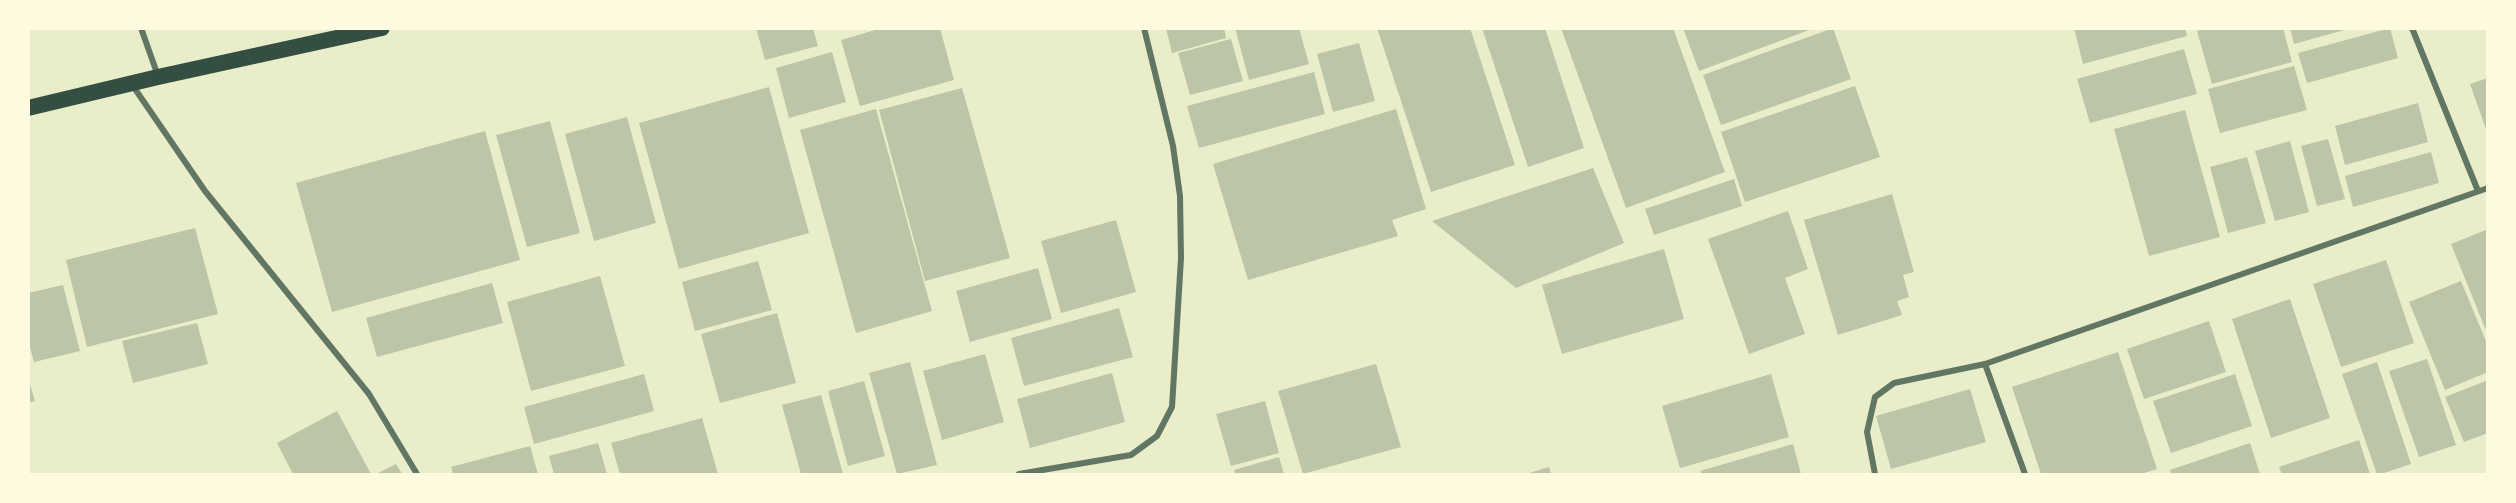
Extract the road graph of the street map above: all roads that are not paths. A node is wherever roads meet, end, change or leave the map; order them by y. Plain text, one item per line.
1 (141, 28) edge
2 (382, 28) edge
3 (1144, 28) edge
4 (2412, 28) edge
5 (158, 77) junction
6 (131, 84) junction
7 (28, 108) edge
8 (2487, 189) edge
9 (2478, 190) junction
10 (1986, 364) junction
11 (417, 474) edge
12 (1019, 474) edge
13 (1875, 474) edge
14 (2025, 474) edge

1 - 5 street
2 - 5 highway
3 - 12 street
4 - 9 street
5 - 6 highway
6 - 7 highway
6 - 11 street
8 - 9 street
9 - 10 street
10 - 13 street
10 - 14 street

